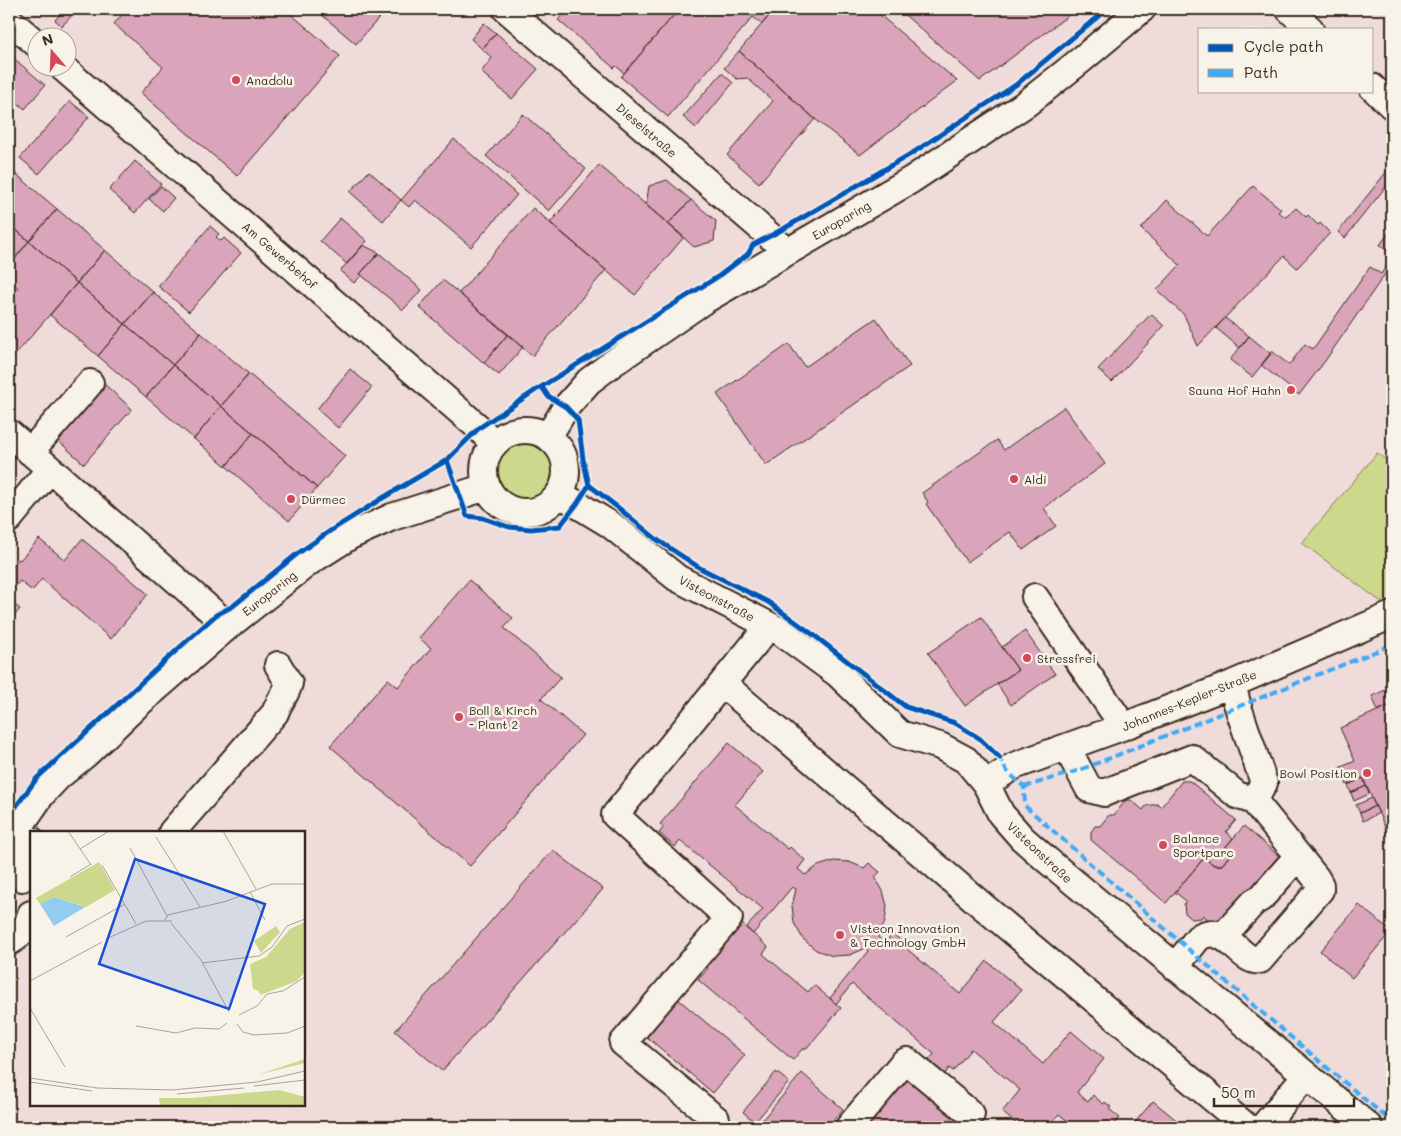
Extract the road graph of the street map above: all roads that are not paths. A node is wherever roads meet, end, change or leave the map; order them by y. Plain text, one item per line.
1 (506, 9) edge
2 (1142, 9) edge
3 (1289, 9) edge
4 (9, 20) edge
5 (1309, 28) edge
6 (28, 36) edge
7 (76, 78) edge
8 (1374, 89) edge
9 (1392, 106) edge
10 (786, 252) junction
11 (90, 383) dead end
12 (9, 433) edge
13 (548, 437) junction
14 (494, 444) junction
15 (30, 452) junction
16 (50, 469) junction
17 (486, 487) junction
18 (560, 494) junction
19 (9, 519) edge
20 (1035, 597) dead end
21 (1392, 615) edge
22 (769, 626) junction
23 (227, 627) junction
24 (278, 665) dead end
25 (723, 684) junction
26 (1232, 684) junction
27 (1122, 727) junction
28 (1067, 748) junction
29 (86, 754) junction
30 (986, 784) junction
31 (1254, 800) junction
32 (37, 831) edge
33 (173, 831) edge
34 (9, 842) edge
35 (30, 842) edge
36 (1298, 856) junction
37 (21, 881) edge
38 (30, 916) edge
39 (1222, 937) junction
40 (9, 944) edge
41 (30, 951) edge
42 (1175, 967) junction
43 (1306, 1075) junction
44 (971, 1114) dead end
45 (709, 1127) edge
46 (849, 1127) edge
47 (1247, 1127) edge
48 (1263, 1127) edge
49 (1369, 1127) edge

1 - 10 street, Dieselstraße
2 - 10 street, Europaring
3 - 5 street
4 - 6 street
7 - 14 street, Am Gewerbehof
8 - 9 street
10 - 13 street, Europaring
11 - 15 street
12 - 15 street
13 - 14 street
13 - 18 street
14 - 17 street
15 - 16 street
16 - 19 street
16 - 23 street
17 - 18 street
17 - 23 street, Europaring
18 - 22 street, Visteonstraße
20 - 27 street
21 - 26 street, Johannes-Kepler-Straße
22 - 25 street
22 - 30 street, Visteonstraße
23 - 29 street, Europaring
24 - 33 street
25 - 45 street
25 - 47 street
26 - 27 street, Johannes-Kepler-Straße
26 - 31 street
27 - 28 street, Johannes-Kepler-Straße
28 - 30 street, Johannes-Kepler-Straße
28 - 31 street
29 - 32 street, Europaring
29 - 34 street, Europaring
30 - 42 street, Visteonstraße
31 - 36 street
35 - 37 street
36 - 39 street
36 - 39 street
38 - 40 street
39 - 42 street
40 - 41 street
42 - 43 street, Visteonstraße
43 - 48 street
43 - 49 street, Visteonstraße
44 - 46 street

